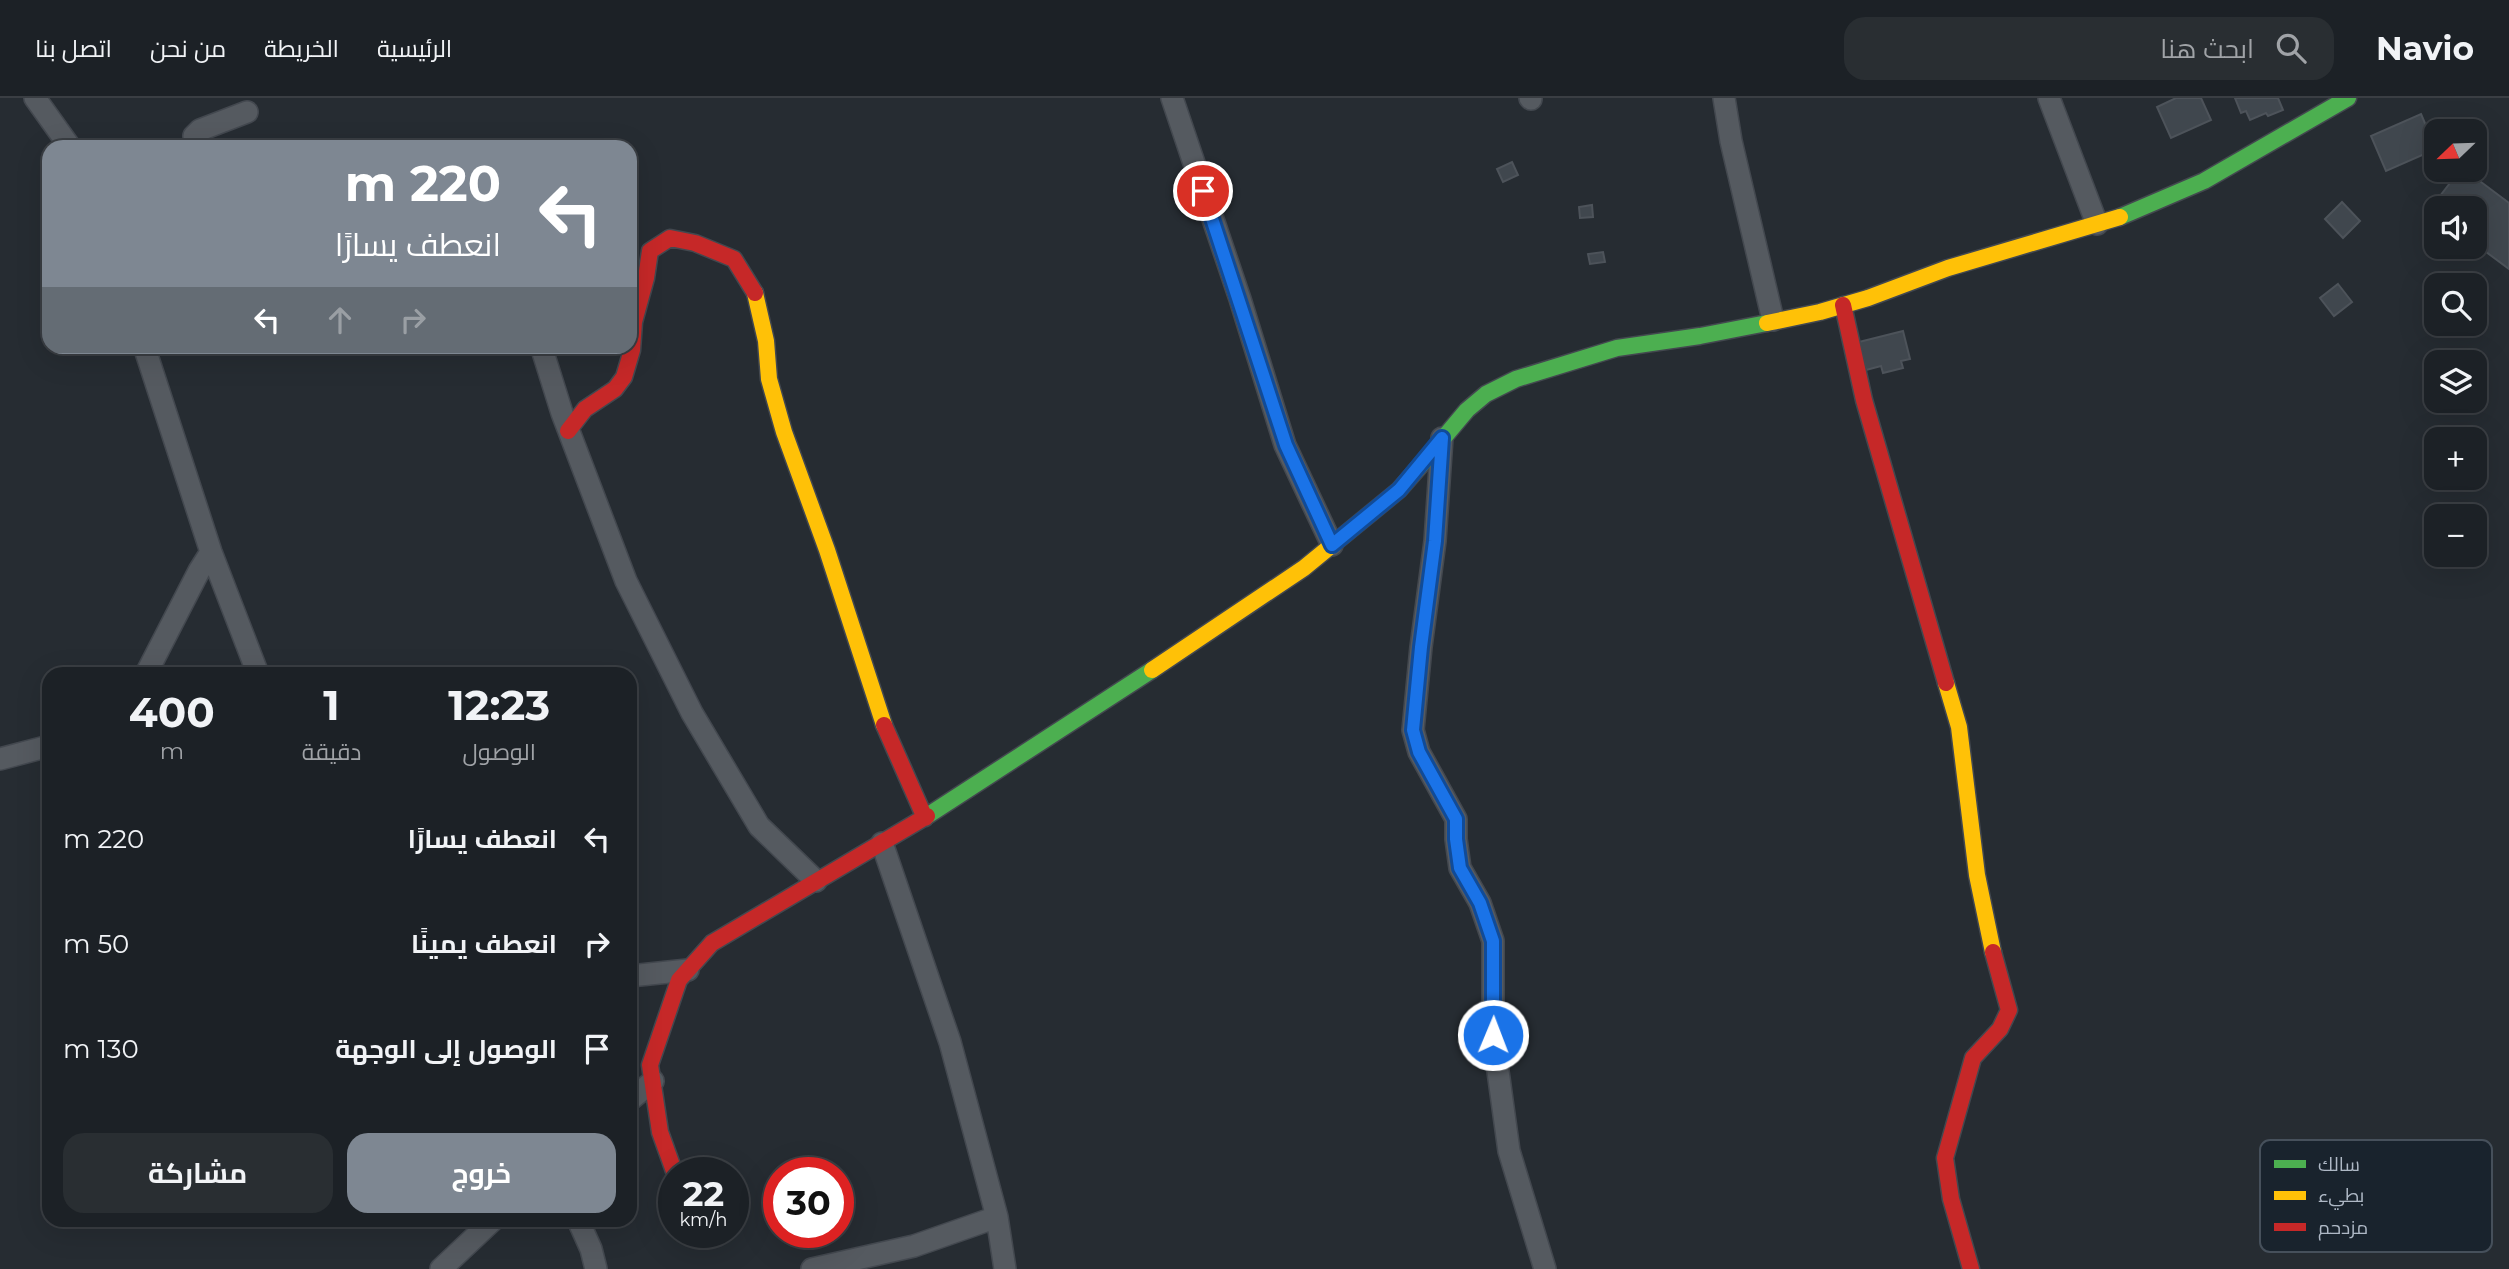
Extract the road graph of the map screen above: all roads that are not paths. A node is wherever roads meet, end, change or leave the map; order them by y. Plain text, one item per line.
1 (35, 98) edge
2 (1172, 98) edge
3 (1724, 98) edge
4 (2049, 98) edge
5 (2348, 98) edge
6 (247, 112) dead end
7 (65, 140) edge
8 (194, 140) edge
9 (2097, 224) junction
10 (1843, 305) junction
11 (637, 312) edge
12 (1773, 320) junction
13 (147, 354) edge
14 (544, 354) edge
15 (631, 354) edge
16 (568, 431) junction
17 (1442, 438) junction
18 (1332, 545) junction
19 (211, 552) junction
20 (150, 667) edge
21 (255, 667) edge
22 (42, 748) edge
23 (0, 759) edge
24 (925, 818) junction
25 (882, 843) junction
26 (816, 881) junction
27 (688, 970) junction
28 (637, 975) edge
29 (653, 1081) junction
30 (637, 1094) edge
31 (669, 1157) edge
32 (997, 1216) junction
33 (486, 1227) edge
34 (581, 1227) edge
35 (441, 1269) edge
36 (596, 1269) edge
37 (812, 1269) edge
38 (1005, 1269) edge
39 (1545, 1269) edge
40 (1971, 1269) edge

1 - 7 street
2 - 18 street
3 - 12 street
4 - 9 street
5 - 9 street
6 - 8 street
9 - 10 street
10 - 12 street
10 - 40 street
11 - 24 street
12 - 17 street
13 - 19 street
14 - 16 street
15 - 16 street
16 - 26 street
17 - 18 street
17 - 39 street
18 - 24 street
19 - 20 street
19 - 21 street
22 - 23 street
24 - 25 street
25 - 26 street
25 - 32 street
26 - 27 street
27 - 28 street
27 - 29 street
29 - 30 street
29 - 31 street
32 - 37 street
32 - 38 street
33 - 35 street
34 - 36 street

